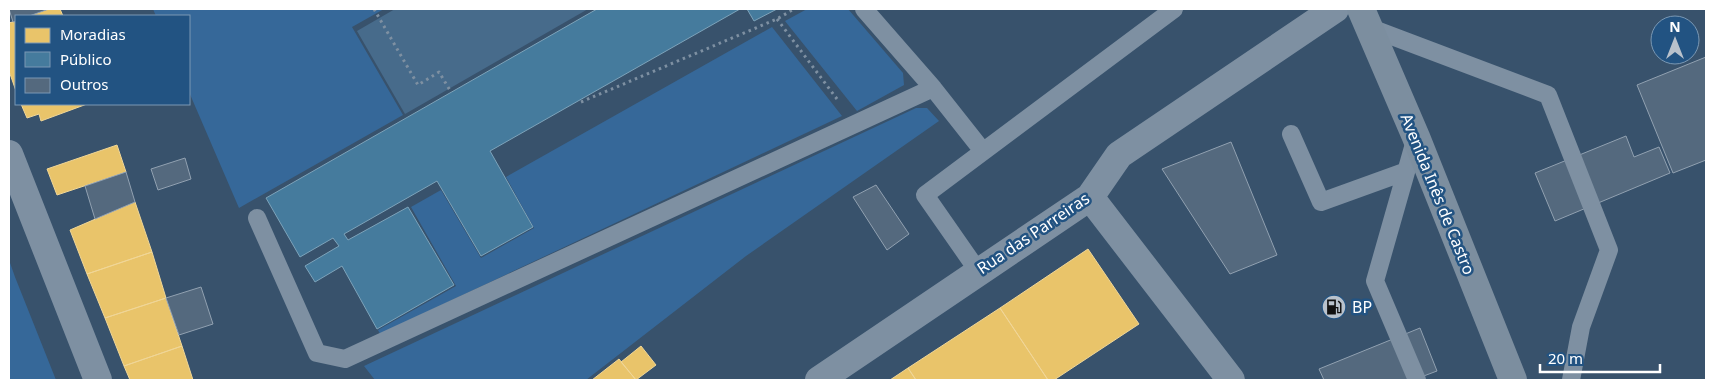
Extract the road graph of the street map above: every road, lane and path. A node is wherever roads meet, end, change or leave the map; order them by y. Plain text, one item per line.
1 (374, 9) edge
2 (794, 9) edge
3 (864, 9) edge
4 (1174, 9) edge
5 (1335, 9) edge
6 (1364, 18) edge
7 (776, 19) junction
8 (933, 88) junction
9 (451, 92) dead end
10 (582, 102) dead end
11 (856, 124) junction
12 (1291, 134) dead end
13 (1416, 137) junction
14 (982, 150) junction
15 (9, 154) edge
16 (1404, 172) junction
17 (1090, 197) junction
18 (256, 218) dead end
19 (978, 271) junction
20 (98, 380) edge
21 (819, 380) edge
22 (1231, 380) edge
23 (1416, 380) edge
24 (1513, 380) edge
25 (1571, 380) edge

1 - 9 path
2 - 7 path
3 - 8 lane
4 - 14 lane
5 - 17 street, Rua das Parreiras
6 - 13 main road, Avenida Inês de Castro
6 - 25 lane
7 - 10 path
7 - 11 path
8 - 11 lane
8 - 14 lane
11 - 18 lane
12 - 16 lane
13 - 16 lane
13 - 24 main road, Avenida Inês de Castro
14 - 19 lane
15 - 20 street
16 - 23 lane
17 - 19 street, Rua das Parreiras
17 - 22 street
19 - 21 street, Rua das Parreiras

